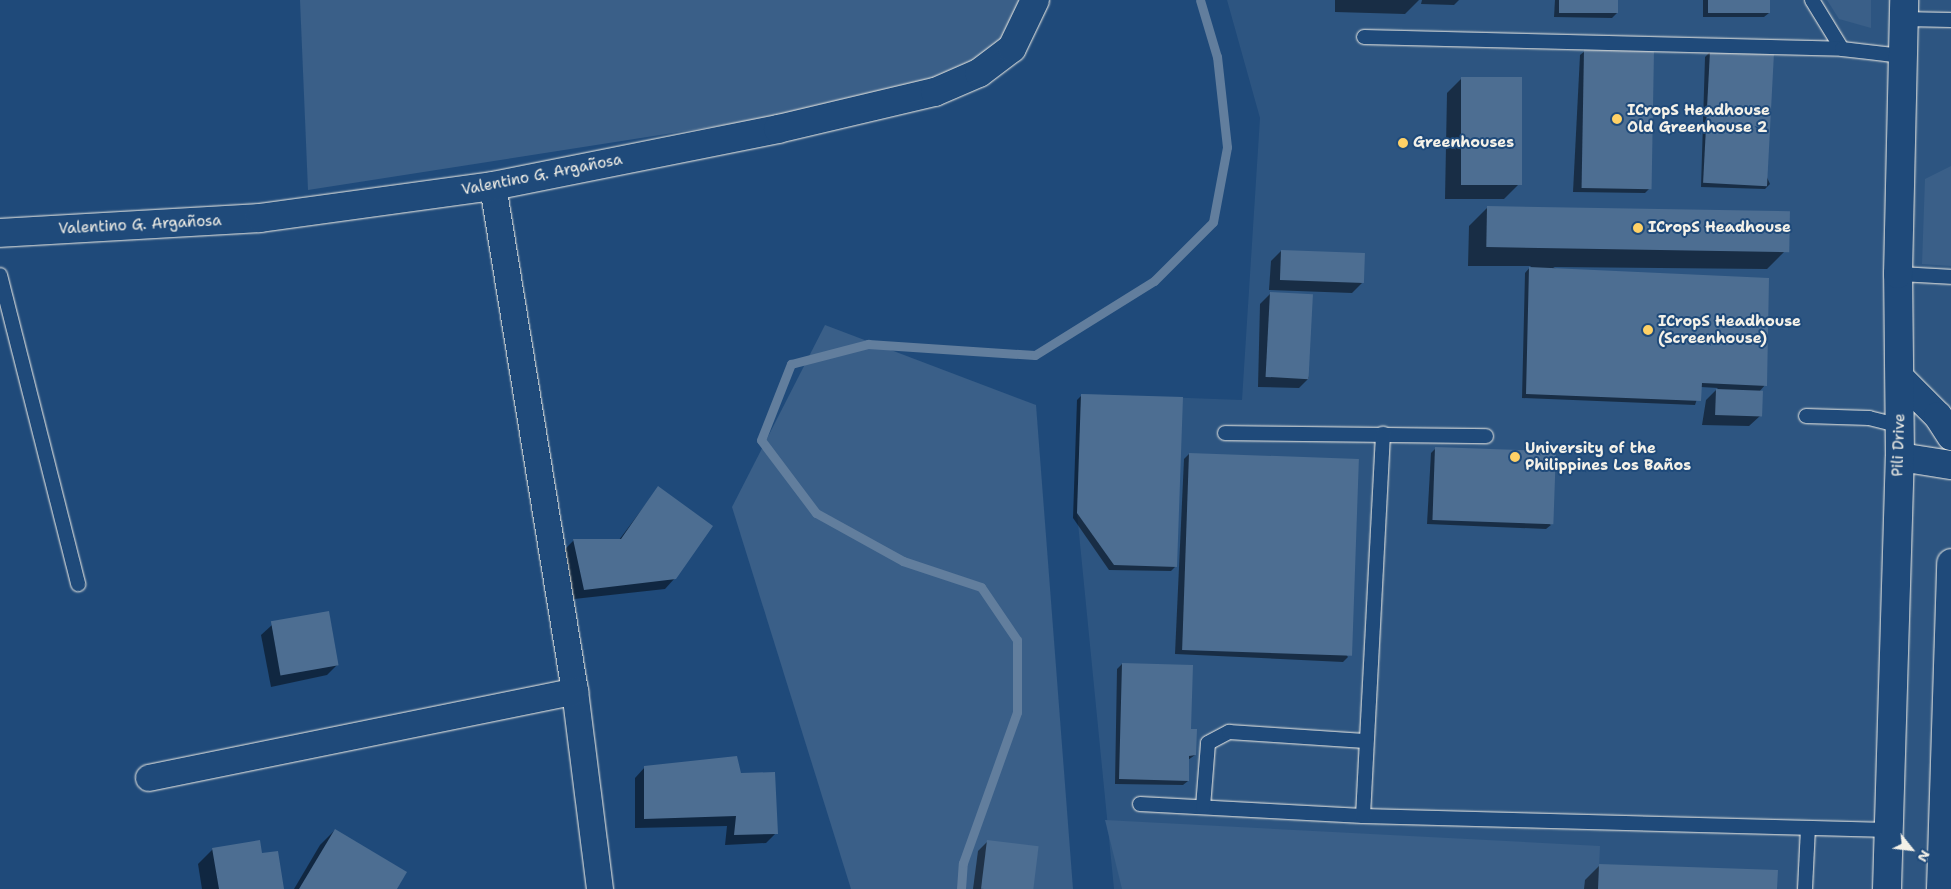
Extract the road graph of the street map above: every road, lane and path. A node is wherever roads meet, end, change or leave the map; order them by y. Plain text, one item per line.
1 (1035, 0) edge
2 (1812, 0) edge
3 (1904, 9) edge
4 (1951, 20) edge
5 (1364, 37) dead end
6 (1842, 49) junction
7 (1902, 56) junction
8 (493, 186) junction
9 (0, 233) edge
10 (1898, 274) junction
11 (0, 276) edge
12 (1951, 277) edge
13 (1900, 378) junction
14 (1806, 416) dead end
15 (1900, 426) junction
16 (1225, 433) dead end
17 (1383, 434) junction
18 (1486, 436) dead end
19 (1951, 436) edge
20 (1900, 457) junction
21 (1951, 465) edge
22 (1951, 563) edge
23 (78, 584) dead end
24 (575, 690) junction
25 (1365, 741) junction
26 (149, 778) dead end
27 (1140, 804) dead end
28 (1203, 807) junction
29 (1363, 816) junction
30 (1808, 828) junction
31 (1888, 830) junction
32 (600, 889) edge
33 (1805, 889) edge
34 (1887, 889) edge
35 (1941, 889) edge

1 - 8 street, Valentino G. Argañosa
2 - 6 lane
3 - 4 lane
3 - 7 street, Pili Drive
5 - 6 lane
6 - 7 lane
7 - 10 street, Pili Drive
8 - 9 street, Valentino G. Argañosa
8 - 24 street
10 - 12 lane
10 - 13 street, Pili Drive
11 - 23 lane
13 - 15 street, Pili Drive
13 - 19 street
14 - 15 lane
15 - 20 street, Pili Drive
16 - 17 lane
17 - 18 lane
17 - 25 lane
20 - 21 street
20 - 31 street, Pili Drive
22 - 35 street
24 - 26 street
24 - 32 street
25 - 28 lane
25 - 29 lane
27 - 28 lane
28 - 29 lane
29 - 30 lane
30 - 31 lane
30 - 33 lane
31 - 34 street, Pili Drive

